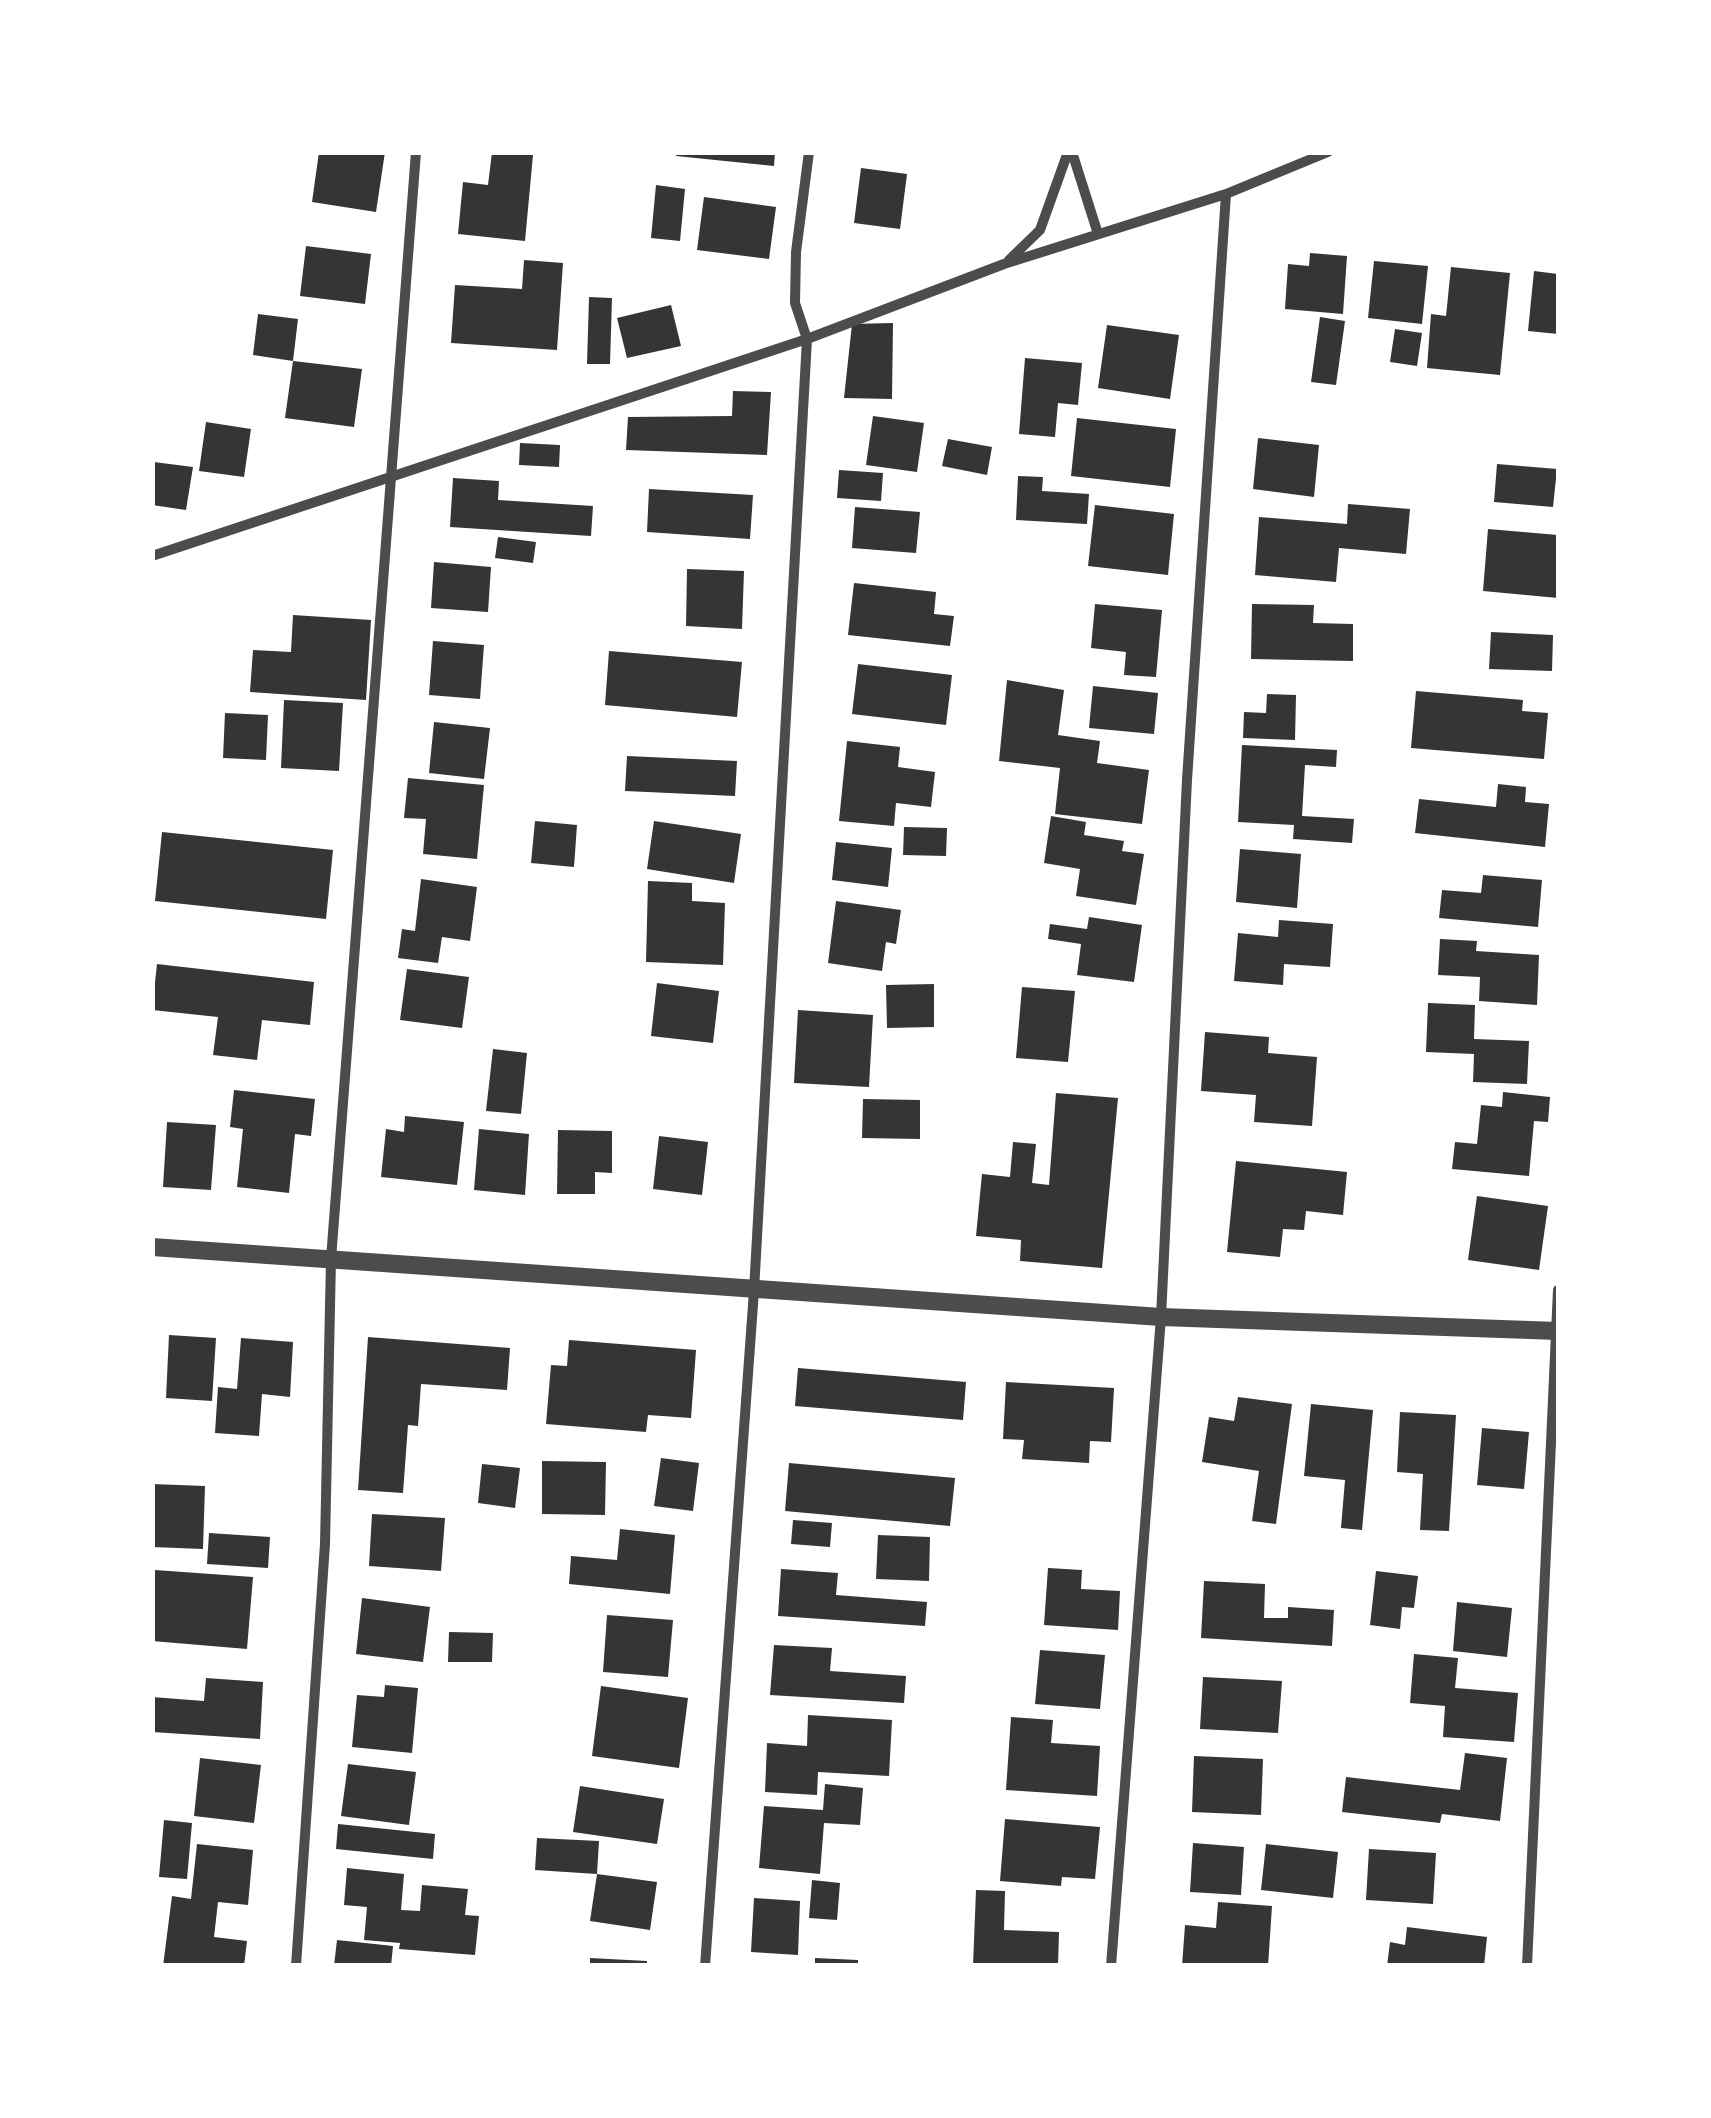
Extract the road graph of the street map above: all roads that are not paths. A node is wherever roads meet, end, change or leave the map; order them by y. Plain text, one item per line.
1 (416, 152) edge
2 (809, 152) edge
3 (1070, 152) edge
4 (1328, 152) edge
5 (1226, 194) junction
6 (1098, 234) junction
7 (1004, 264) junction
8 (806, 339) junction
9 (389, 478) junction
10 (152, 556) edge
11 (152, 1247) edge
12 (331, 1259) junction
13 (1558, 1290) edge
14 (754, 1291) junction
15 (1161, 1317) junction
16 (1556, 1331) edge
17 (296, 1966) edge
18 (704, 1966) edge
19 (1111, 1966) edge
20 (1526, 1966) edge

1 - 9 street
2 - 8 street
3 - 6 street
3 - 7 street
4 - 5 street
5 - 6 street
5 - 15 street
6 - 7 street
7 - 8 street
8 - 9 street
8 - 14 street
9 - 10 street
9 - 12 street
11 - 12 street
12 - 14 street
12 - 17 street
13 - 16 street
14 - 15 street
14 - 18 street
15 - 16 street
15 - 19 street
16 - 20 street

